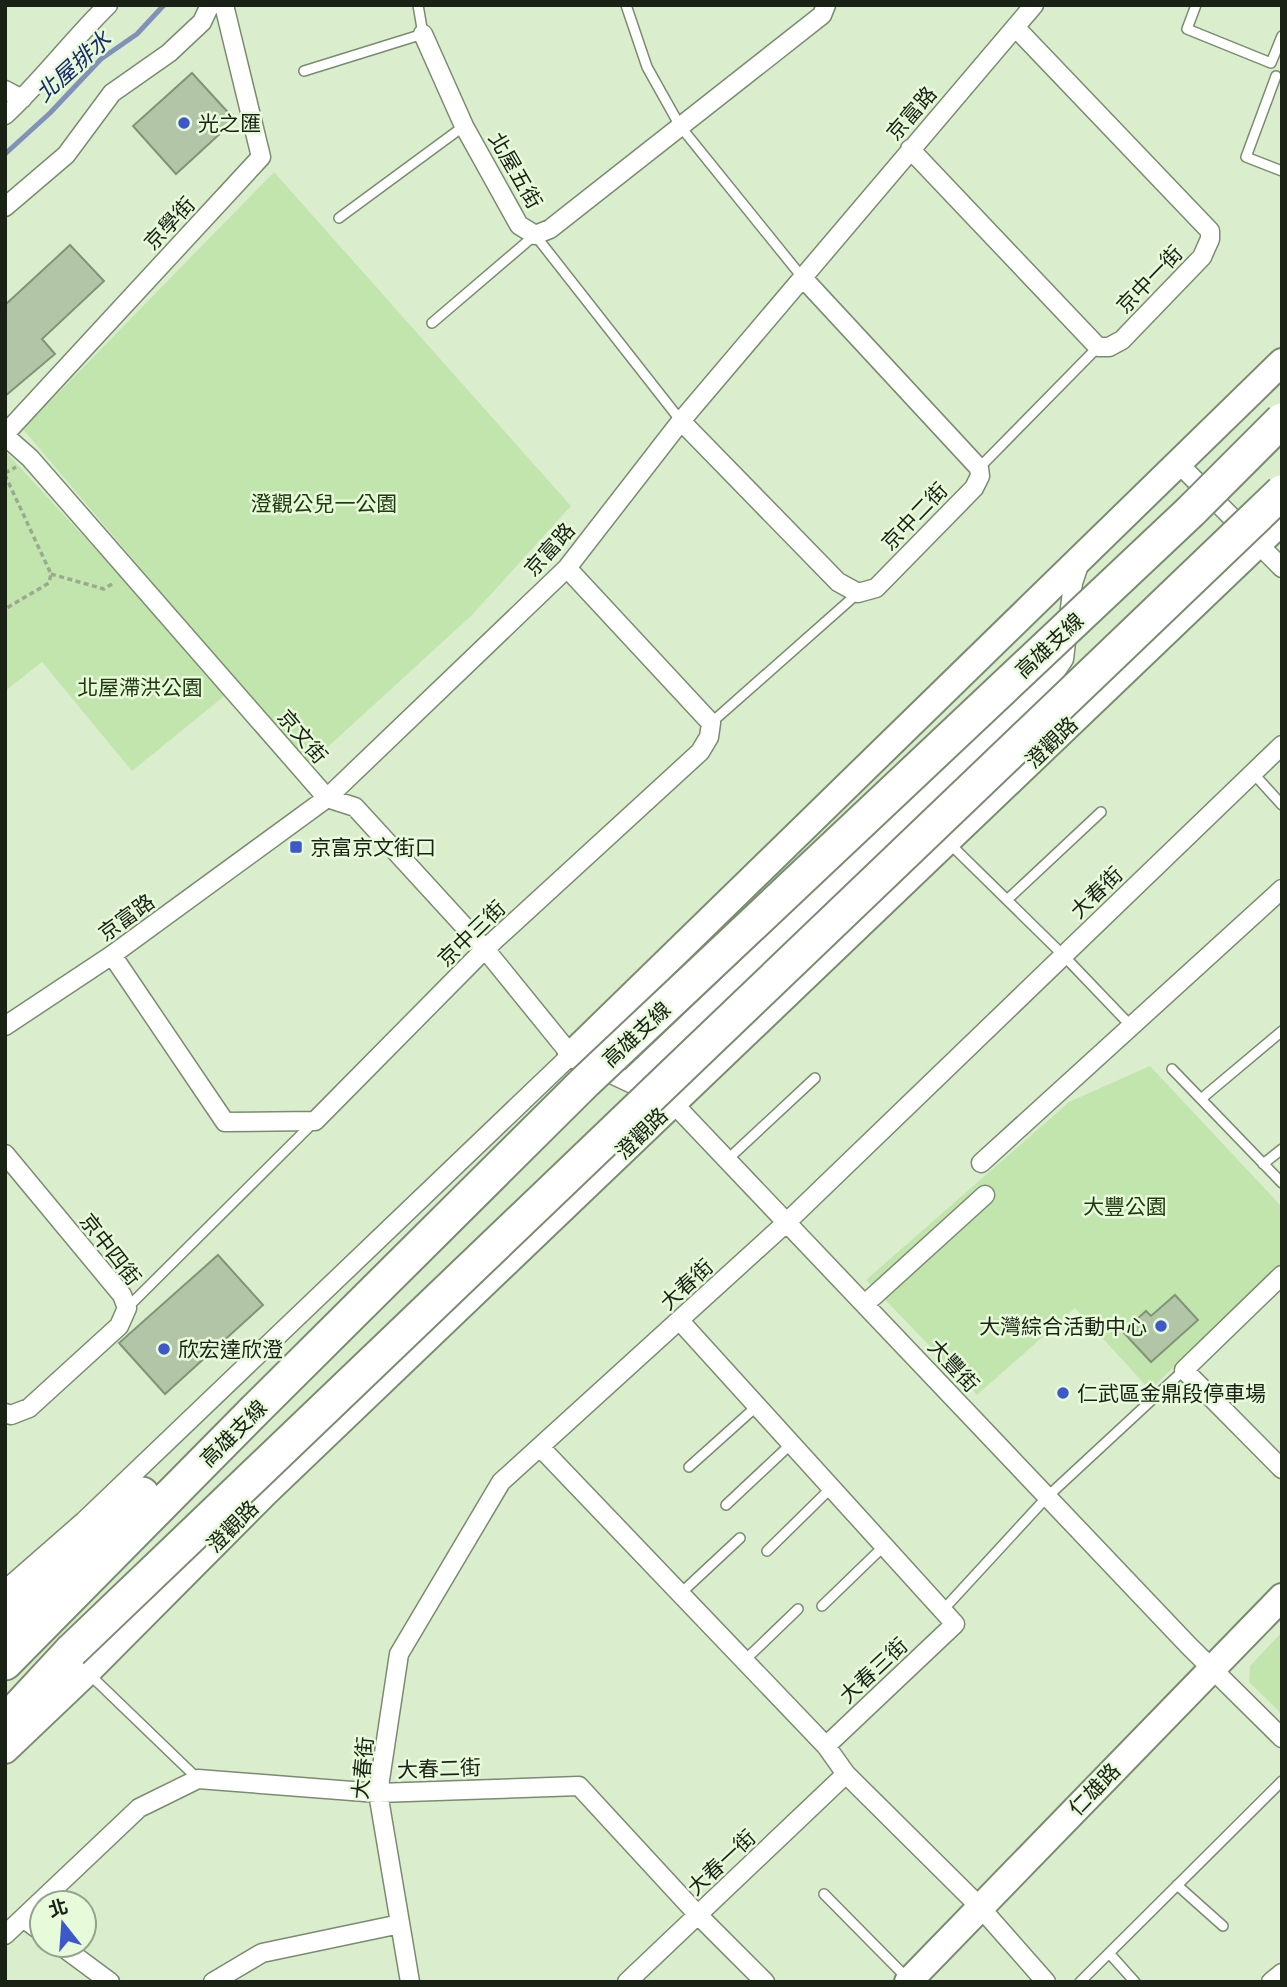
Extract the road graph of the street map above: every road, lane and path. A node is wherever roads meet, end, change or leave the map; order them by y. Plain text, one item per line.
1 (108, 5) edge
2 (210, 5) edge
3 (224, 5) edge
4 (418, 5) edge
5 (626, 5) edge
6 (826, 5) edge
7 (1034, 5) edge
8 (1196, 5) edge
9 (1016, 28) junction
10 (423, 34) junction
11 (1282, 36) edge
12 (304, 71) dead end
13 (1276, 76) dead end
14 (5, 90) edge
15 (22, 99) junction
16 (5, 114) edge
17 (464, 125) junction
18 (681, 126) junction
19 (910, 149) junction
20 (1282, 171) edge
21 (5, 207) edge
22 (339, 218) dead end
23 (534, 235) junction
24 (802, 277) junction
25 (432, 323) dead end
26 (1098, 347) junction
27 (1282, 362) edge
28 (1282, 420) edge
29 (681, 421) junction
30 (5, 435) edge
31 (1178, 463) junction
32 (979, 468) junction
33 (5, 475) edge
34 (1282, 492) edge
35 (1282, 522) edge
36 (1258, 545) junction
37 (1083, 555) junction
38 (567, 568) junction
39 (1282, 568) edge
40 (130, 571) junction
41 (51, 574) junction
42 (858, 593) junction
43 (5, 609) edge
44 (711, 723) junction
45 (1282, 745) edge
46 (1253, 773) junction
47 (327, 798) junction
48 (1282, 805) edge
49 (1101, 812) dead end
50 (947, 841) junction
51 (1282, 888) edge
52 (1007, 900) junction
53 (485, 949) junction
54 (112, 955) junction
55 (1063, 955) junction
56 (5, 1026) edge
57 (1131, 1026) junction
58 (1282, 1031) edge
59 (571, 1055) junction
60 (1172, 1069) dead end
61 (815, 1078) dead end
62 (627, 1081) junction
63 (1201, 1099) junction
64 (673, 1103) junction
65 (315, 1121) junction
66 (1282, 1149) edge
67 (5, 1154) edge
68 (727, 1160) junction
69 (981, 1163) dead end
70 (1264, 1164) junction
71 (1282, 1183) edge
72 (985, 1195) dead end
73 (787, 1222) junction
74 (1282, 1275) edge
75 (864, 1304) junction
76 (127, 1308) junction
77 (680, 1321) junction
78 (1184, 1370) junction
79 (757, 1406) junction
80 (253, 1412) junction
81 (7, 1416) edge
82 (791, 1444) junction
83 (540, 1447) junction
84 (689, 1467) dead end
85 (1282, 1469) edge
86 (831, 1488) junction
87 (1047, 1497) junction
88 (726, 1505) dead end
89 (740, 1538) dead end
90 (884, 1546) junction
91 (767, 1551) dead end
92 (5, 1590) edge
93 (680, 1594) junction
94 (1282, 1597) edge
95 (822, 1606) dead end
96 (797, 1609) dead end
97 (943, 1610) junction
98 (5, 1621) edge
99 (79, 1661) junction
100 (744, 1661) junction
101 (5, 1664) edge
102 (1211, 1668) junction
103 (5, 1709) edge
104 (5, 1722) edge
105 (1282, 1738) edge
106 (826, 1746) junction
107 (5, 1750) edge
108 (846, 1774) junction
109 (198, 1779) junction
110 (1282, 1781) edge
111 (378, 1793) junction
112 (1177, 1885) junction
113 (824, 1894) dead end
114 (980, 1908) junction
115 (698, 1915) junction
116 (23, 1918) junction
117 (28, 1922) edge
118 (400, 1924) junction
119 (1223, 1926) dead end
120 (5, 1935) edge
121 (1108, 1954) junction
122 (79, 1959) edge
123 (1282, 1973) edge
124 (760, 1980) edge
125 (909, 1981) edge
126 (110, 1982) edge
127 (213, 1982) edge
128 (410, 1982) edge
129 (627, 1982) edge
130 (1046, 1982) edge
131 (1080, 1982) edge
132 (1136, 1982) edge
133 (1271, 1982) edge

1 - 15 street
2 - 21 street
3 - 30 street, 京學街
4 - 10 lane
5 - 18 lane
6 - 18 street, 北屋五街
7 - 9 street, 京富路
8 - 11 lane
9 - 19 street, 京富路
9 - 26 street, 京中一街
10 - 12 lane
10 - 17 street, 北屋五街
13 - 20 lane
14 - 15 street
15 - 16 street
17 - 22 lane
17 - 23 street, 北屋五街
18 - 23 street, 北屋五街
18 - 24 lane
19 - 24 street, 京富路
19 - 26 street
23 - 25 lane
23 - 29 lane
24 - 29 street, 京富路
24 - 32 street
26 - 32 lane
27 - 31 street
28 - 80 highway, 高雄支線, bridge
29 - 38 street, 京富路
29 - 42 street
30 - 40 street, 京文街
31 - 36 street
31 - 37 street
32 - 42 street, 京中二街
33 - 41 path
34 - 99 highway, bridge
35 - 36 street, 澄觀路
36 - 39 street
36 - 50 street, 澄觀路
37 - 59 street
37 - 62 street
38 - 44 street
38 - 47 street, 京富路
40 - 41 path
40 - 47 street, 京文街
41 - 43 path
42 - 44 lane
44 - 53 street, 京中三街
45 - 46 street, 大春街
46 - 48 lane
46 - 55 street, 大春街
47 - 53 street, 京文街
47 - 54 street, 京富路
49 - 52 lane
50 - 52 lane
50 - 64 street, 澄觀路
51 - 57 street
52 - 55 lane
53 - 59 street, 京文街
53 - 65 street, 京中三街
54 - 56 street, 京富路
54 - 65 street
55 - 57 lane
55 - 73 street, 大春街
57 - 69 street
58 - 63 lane
59 - 62 street, 大豐街
59 - 92 street
60 - 63 lane
61 - 68 lane
62 - 64 street, 大豐街
63 - 70 lane
64 - 68 street, 大豐街
64 - 99 street, 澄觀路
65 - 76 lane
66 - 70 lane
67 - 76 street, 京中四街
68 - 73 street, 大豐街
70 - 71 lane
72 - 75 street
73 - 75 street, 大豐街
73 - 77 street, 大春街
74 - 78 street
75 - 87 street, 大豐街
76 - 81 street, 京中四街
77 - 79 street
77 - 83 street, 大春街
78 - 85 street
78 - 87 lane
79 - 82 street
79 - 84 lane
80 - 98 highway
80 - 101 highway, 高雄支線
82 - 86 street
82 - 88 lane
83 - 93 street
83 - 111 street, 大春街
86 - 90 street
86 - 91 lane
87 - 97 lane
87 - 102 street, 大豐街
89 - 93 lane
90 - 95 lane
90 - 97 street
93 - 100 street
94 - 102 street, 仁雄路
96 - 100 lane
97 - 106 street, 大春三街
99 - 103 highway
99 - 104 highway
99 - 107 street, 澄觀路
99 - 109 lane
100 - 106 street
102 - 105 street, 大豐街
102 - 114 street, 仁雄路
106 - 108 street
108 - 114 street
108 - 115 street, 大春一街
109 - 111 street, 大春二街
109 - 116 street
110 - 112 lane
111 - 115 street, 大春二街
111 - 118 street, 大春街
112 - 119 lane
112 - 121 lane
113 - 125 lane
114 - 125 street, 仁雄路
114 - 130 street
115 - 124 street, 大春二街
115 - 129 street, 大春一街
116 - 117 street
116 - 120 street
118 - 127 street
118 - 128 street, 大春街
121 - 131 lane
121 - 132 lane
122 - 126 street
123 - 133 street

